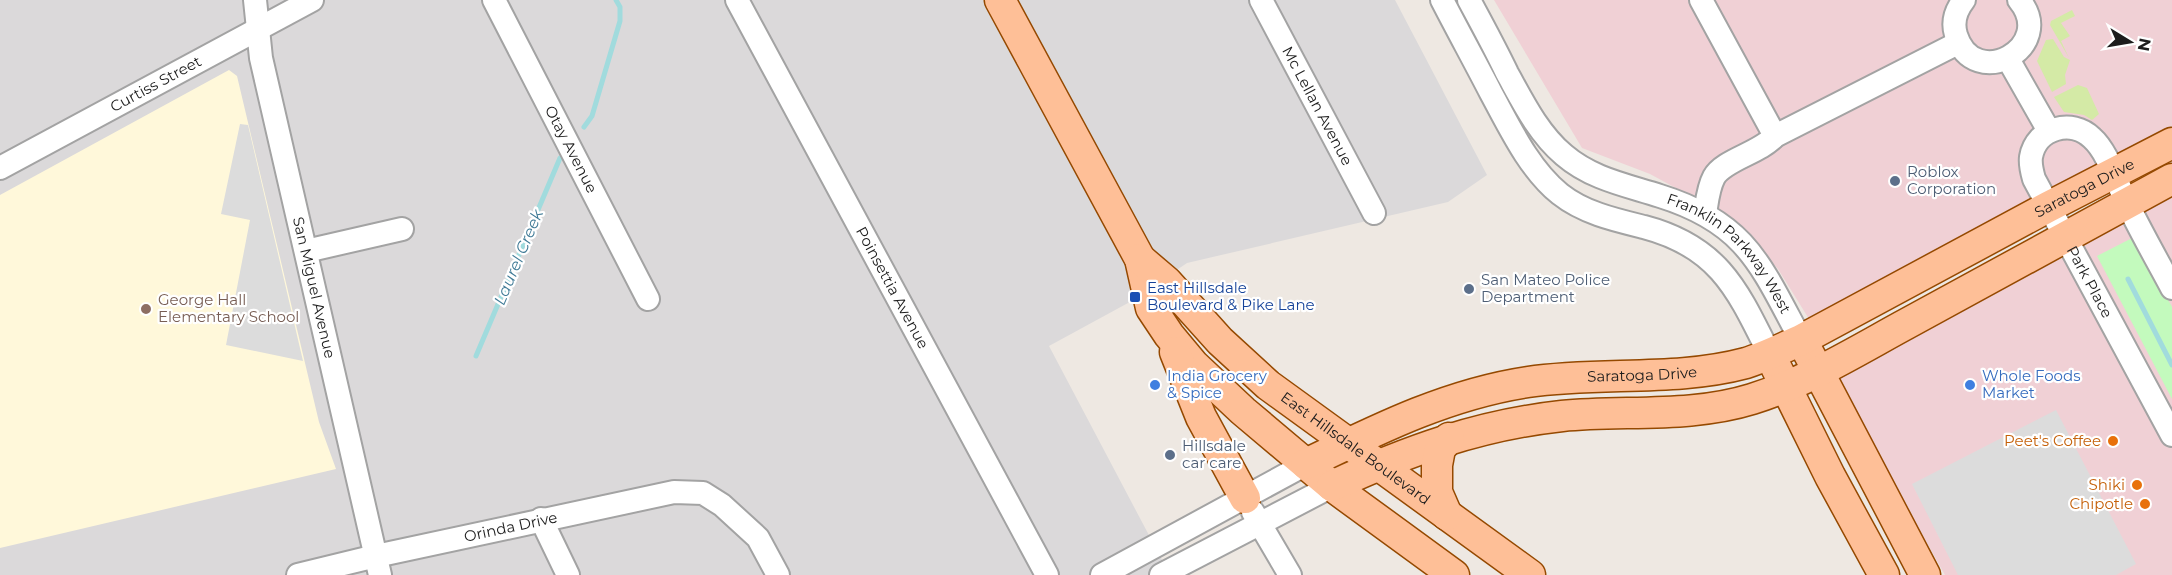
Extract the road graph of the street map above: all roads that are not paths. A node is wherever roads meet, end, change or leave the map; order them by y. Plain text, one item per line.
1 (255, 0) edge
2 (312, 0) edge
3 (494, 0) edge
4 (736, 0) edge
5 (1000, 0) edge
6 (1261, 0) edge
7 (1442, 0) edge
8 (1469, 0) edge
9 (1701, 0) edge
10 (1964, 0) edge
11 (2026, 2) edge
12 (258, 29) junction
13 (1958, 43) junction
14 (2008, 59) junction
15 (2049, 131) junction
16 (1775, 136) junction
17 (2172, 143) edge
18 (0, 168) edge
19 (2114, 173) junction
20 (2172, 179) edge
21 (2127, 204) junction
22 (2048, 207) junction
23 (1374, 213) dead end
24 (1705, 213) junction
25 (402, 229) dead end
26 (2066, 238) junction
27 (306, 251) junction
28 (1140, 259) junction
29 (2172, 288) edge
30 (648, 299) dead end
31 (1169, 335) junction
32 (1801, 340) junction
33 (1770, 355) junction
34 (1818, 370) junction
35 (1785, 386) junction
36 (2172, 435) edge
37 (1449, 438) junction
38 (1347, 444) junction
39 (1306, 464) junction
40 (1377, 465) junction
41 (1332, 486) junction
42 (1245, 498) junction
43 (1447, 515) junction
44 (541, 519) junction
45 (1260, 524) junction
46 (378, 565) edge
47 (298, 575) edge
48 (568, 575) edge
49 (778, 575) edge
50 (1047, 575) edge
51 (1102, 575) edge
52 (1161, 575) edge
53 (1290, 575) edge
54 (1454, 575) edge
55 (1530, 575) edge
56 (1884, 575) edge
57 (1925, 575) edge

1 - 12 street, San Miguel Avenue
2 - 12 street, Curtiss Street
3 - 30 street, Otay Avenue
4 - 50 street, Poinsettia Avenue
5 - 28 main road, East Hillsdale Boulevard
6 - 23 street, Mc Lellan Avenue
7 - 33 street, Franklin Parkway West
8 - 24 street, Franklin Parkway West
9 - 16 street
10 - 13 street
11 - 14 street
12 - 18 street, Curtiss Street
12 - 27 street, San Miguel Avenue
13 - 14 street
13 - 16 street
14 - 15 street
15 - 19 street
15 - 22 street, Park Place
16 - 24 street
17 - 19 main road, Saratoga Drive
19 - 21 street
19 - 22 main road, Saratoga Drive
20 - 21 main road
21 - 26 main road
21 - 29 street
22 - 26 street, Park Place
22 - 32 main road, Saratoga Drive
24 - 32 street, Franklin Parkway West
25 - 27 street
26 - 34 main road
26 - 36 street, Park Place
27 - 46 street, San Miguel Avenue
28 - 31 main road, East Hillsdale Boulevard
28 - 38 main road, East Hillsdale Boulevard
31 - 39 main road, East Hillsdale Boulevard
31 - 42 main road
32 - 33 main road, Saratoga Drive
32 - 34 main road, Franklin Parkway West
33 - 35 main road, Franklin Parkway West
33 - 38 main road, Saratoga Drive
34 - 35 main road
34 - 57 main road, Franklin Parkway West
35 - 37 main road
35 - 56 main road, Franklin Parkway West
37 - 40 main road
37 - 43 main road
38 - 39 main road, Saratoga Drive
38 - 40 main road, East Hillsdale Boulevard
39 - 41 main road, East Hillsdale Boulevard
39 - 42 street, Saratoga Drive
40 - 41 main road
40 - 43 main road, East Hillsdale Boulevard
41 - 45 street
41 - 54 main road, East Hillsdale Boulevard
42 - 45 street
42 - 51 street, Saratoga Drive
43 - 55 main road, East Hillsdale Boulevard
44 - 46 street, Orinda Drive
44 - 48 street
44 - 49 street, Orinda Drive
45 - 52 street
45 - 53 street
46 - 47 street, Orinda Drive

